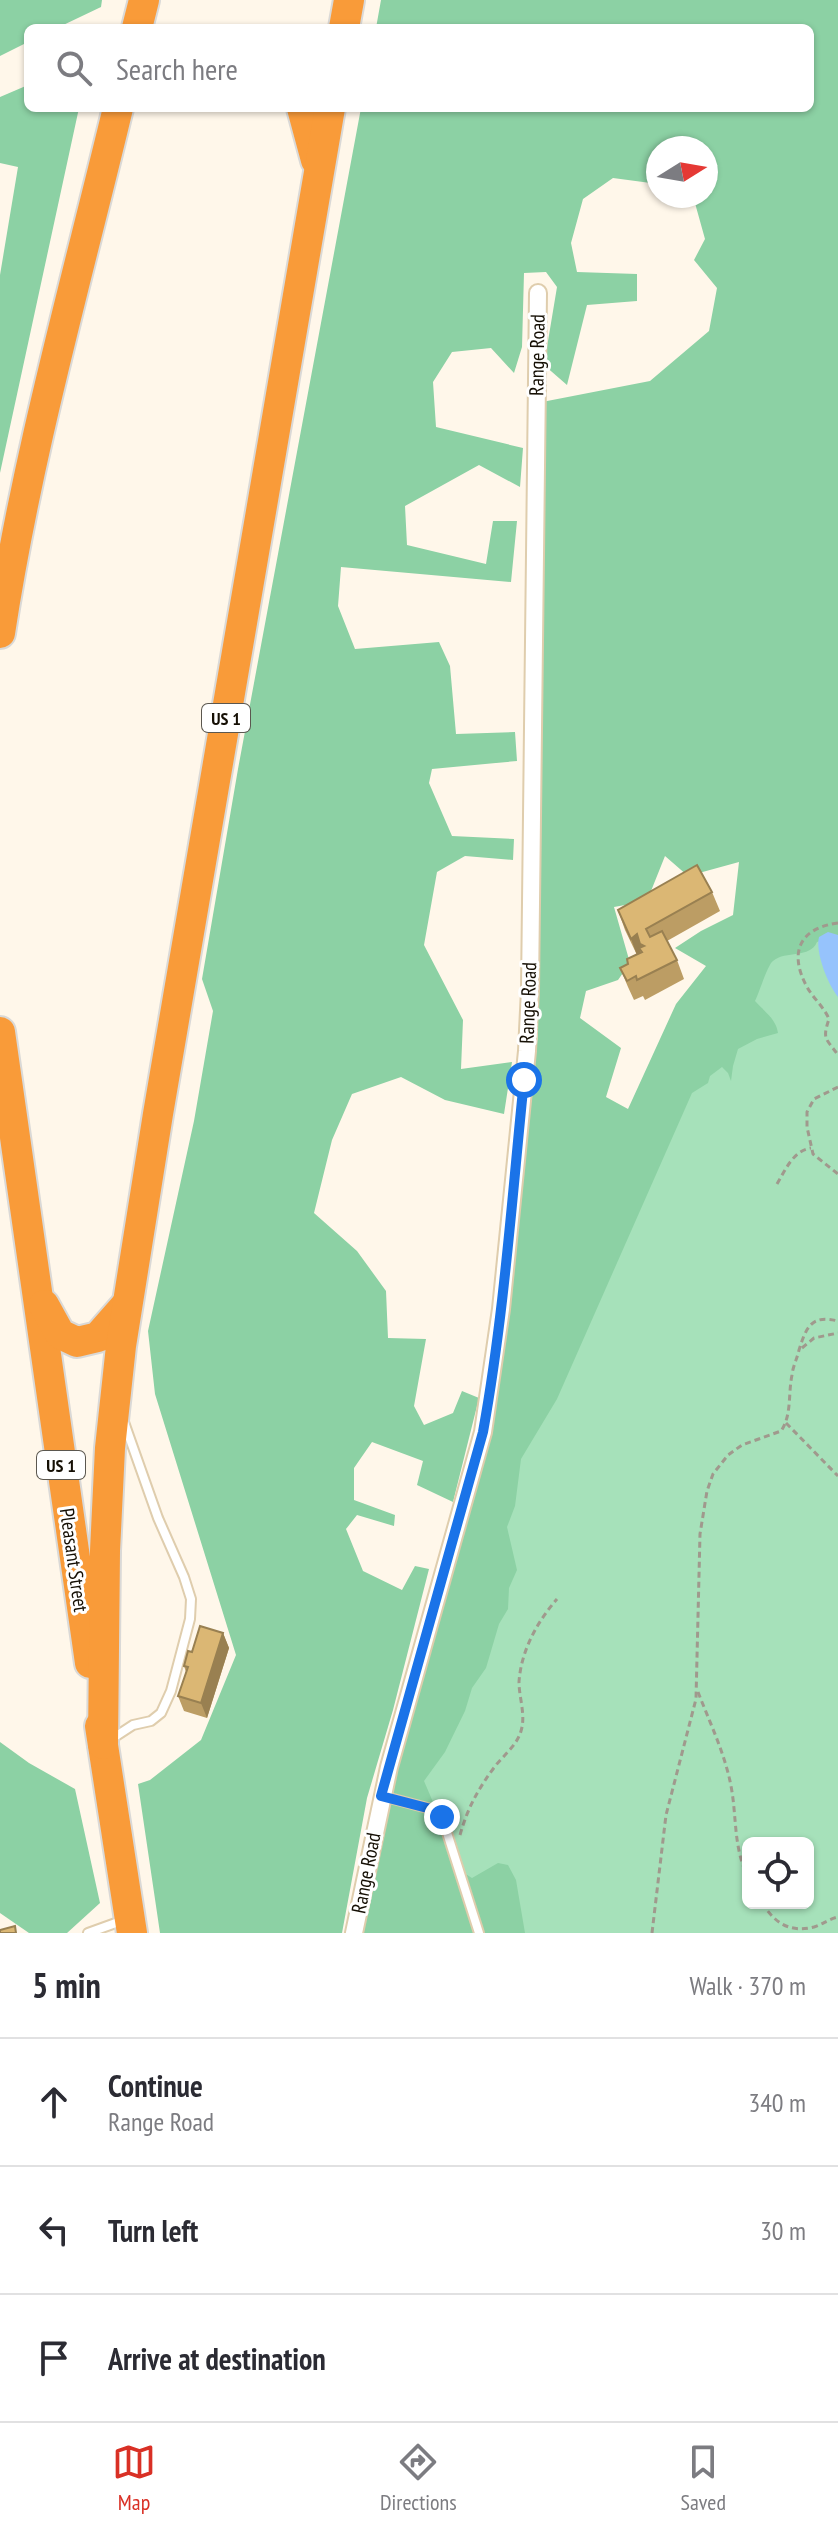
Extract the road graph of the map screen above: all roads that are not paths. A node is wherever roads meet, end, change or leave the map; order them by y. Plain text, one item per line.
1 (144, 0) edge
2 (349, 0) edge
3 (138, 24) edge
4 (345, 24) edge
5 (129, 112) edge
6 (303, 112) edge
7 (329, 112) edge
8 (115, 122) edge
9 (318, 178) junction
10 (538, 293) dead end
11 (0, 633) edge
12 (0, 1032) edge
13 (36, 1285) junction
14 (127, 1304) junction
15 (115, 1397) junction
16 (103, 1744) junction
17 (381, 1796) junction
18 (130, 1926) edge
19 (88, 1933) edge
20 (354, 1933) edge
21 (479, 1933) edge

1 - 3 highway
2 - 4 highway
5 - 8 highway
6 - 9 highway, US 1
7 - 9 highway
8 - 11 highway
9 - 14 highway, US 1
10 - 17 street, Range Road
12 - 13 highway, Pleasant Street / US 1
13 - 14 highway
13 - 16 highway, Pleasant Street / US 1
14 - 15 highway, US 1
15 - 16 highway, US 1
15 - 16 lane
16 - 18 highway, Pleasant Street / US 1
17 - 20 street, Range Road
17 - 21 lane
18 - 19 lane

